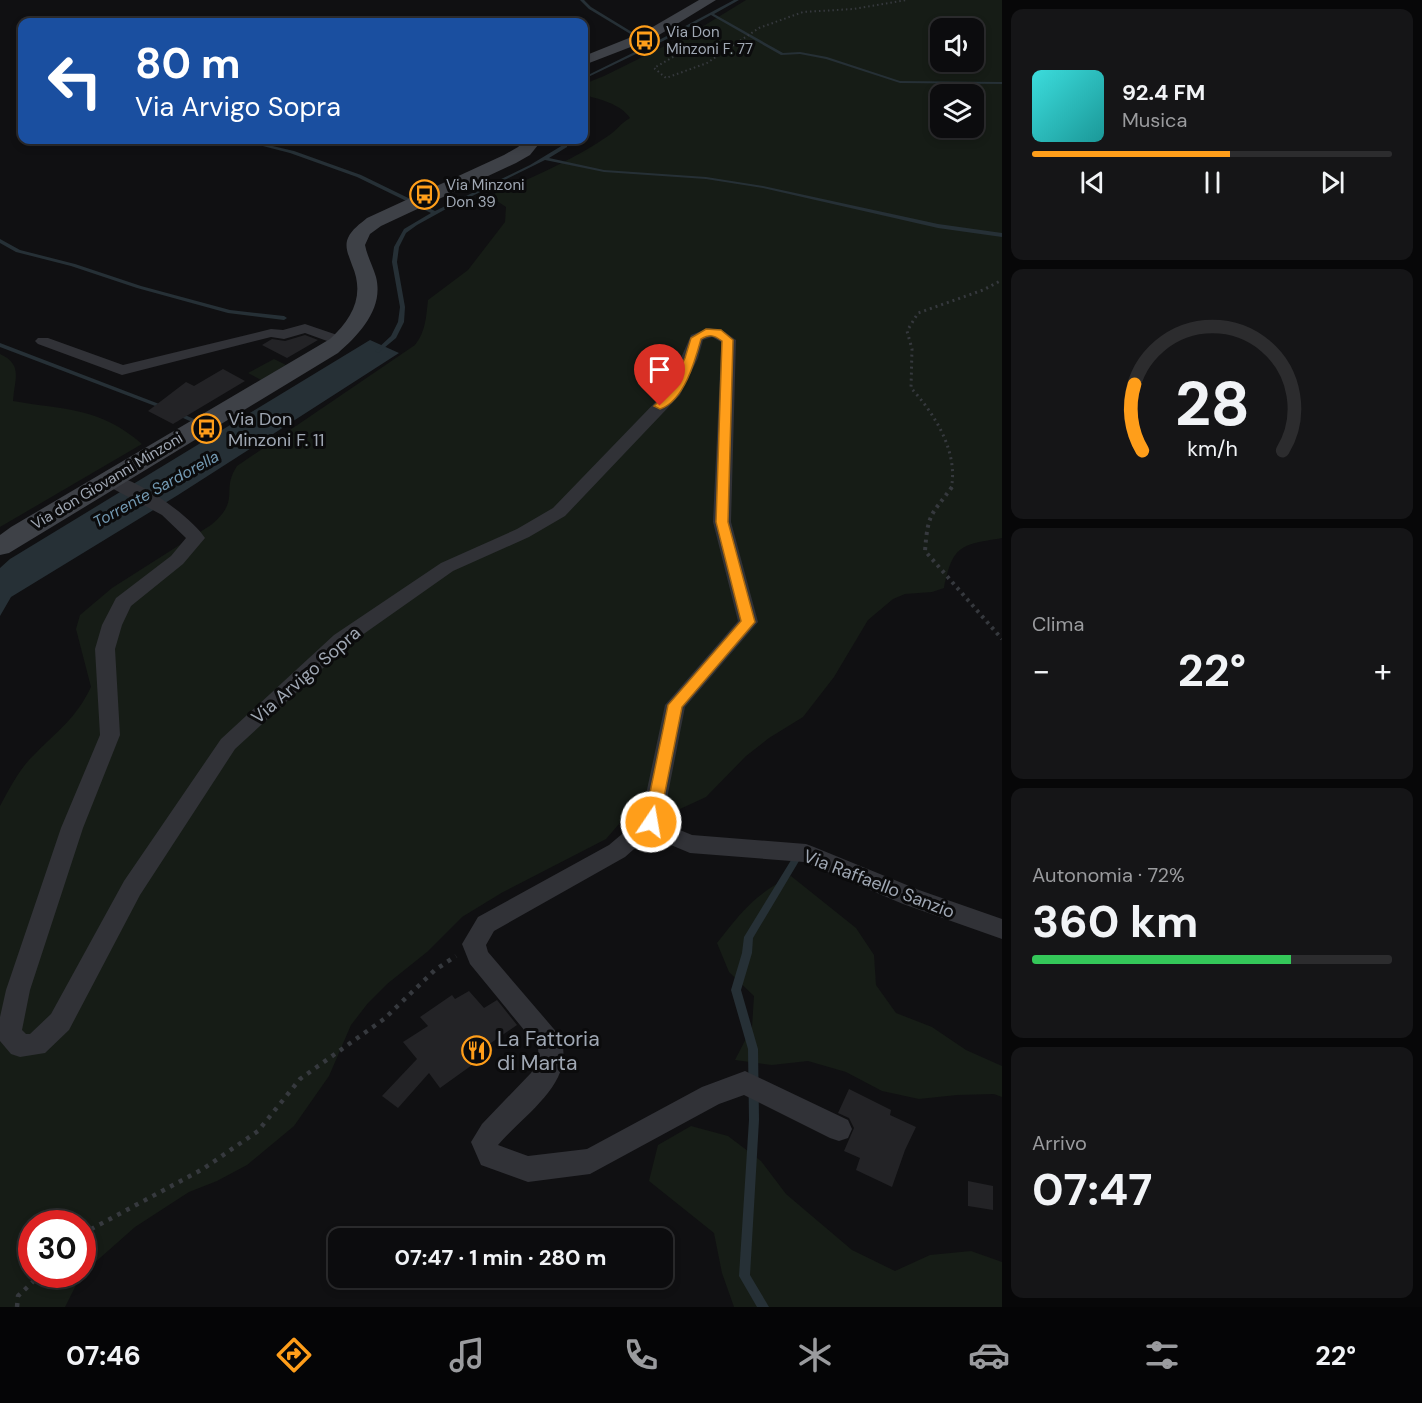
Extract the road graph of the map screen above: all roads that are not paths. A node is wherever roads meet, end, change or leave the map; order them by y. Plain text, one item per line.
1 (709, 0) edge
2 (588, 59) edge
3 (530, 144) edge
4 (43, 341) dead end
5 (341, 341) junction
6 (114, 482) junction
7 (0, 547) edge
8 (651, 822) junction
9 (1002, 929) edge
10 (839, 1130) dead end

1 - 2 main road
3 - 5 main road, Via don Giovanni Minzoni
4 - 5 street
5 - 6 main road, Via don Giovanni Minzoni
6 - 7 main road, Via don Giovanni Minzoni
6 - 8 street, Via Arvigo Sopra
8 - 9 street, Via Raffaello Sanzio
8 - 10 street

